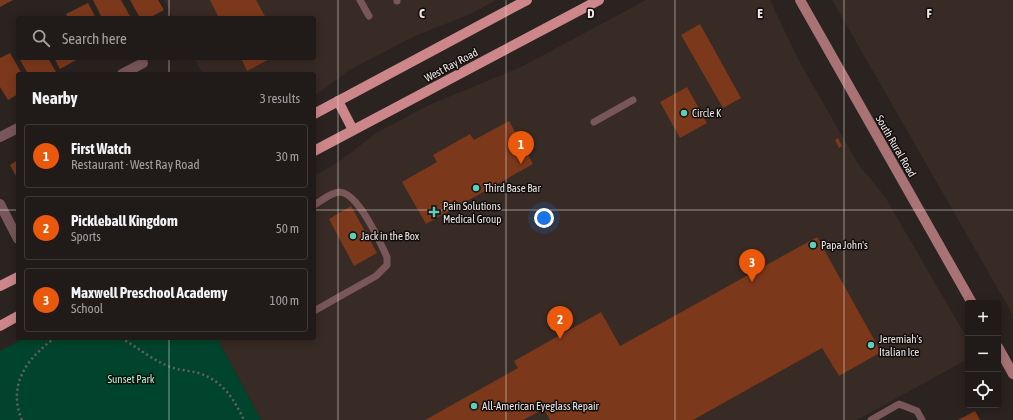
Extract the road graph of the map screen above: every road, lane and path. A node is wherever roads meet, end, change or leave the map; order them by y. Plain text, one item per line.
1 (360, 0) edge
2 (528, 0) edge
3 (599, 0) edge
4 (800, 0) edge
5 (369, 16) dead end
6 (143, 63) dead end
7 (126, 72) edge
8 (633, 100) dead end
9 (338, 101) junction
10 (316, 113) edge
11 (594, 122) dead end
12 (16, 129) edge
13 (353, 130) junction
14 (0, 137) edge
15 (316, 151) edge
16 (0, 204) edge
17 (316, 204) edge
18 (16, 235) edge
19 (16, 278) edge
20 (0, 286) edge
21 (970, 300) edge
22 (316, 309) edge
23 (16, 317) edge
24 (0, 326) edge
25 (52, 340) edge
26 (124, 340) edge
27 (1001, 352) edge
28 (1013, 374) edge
29 (22, 420) edge
30 (244, 420) edge
31 (871, 420) edge
32 (922, 420) edge

1 - 5 lane
2 - 9 main road, West Ray Road
3 - 13 main road, West Ray Road
4 - 21 main road, South Rural Road
6 - 7 street
8 - 11 lane
9 - 10 main road, West Ray Road
9 - 13 main road
12 - 14 street
13 - 15 main road, West Ray Road
16 - 18 street
17 - 22 lane
19 - 20 main road
23 - 24 main road
25 - 29 path
26 - 30 path
27 - 28 main road
31 - 32 lane

